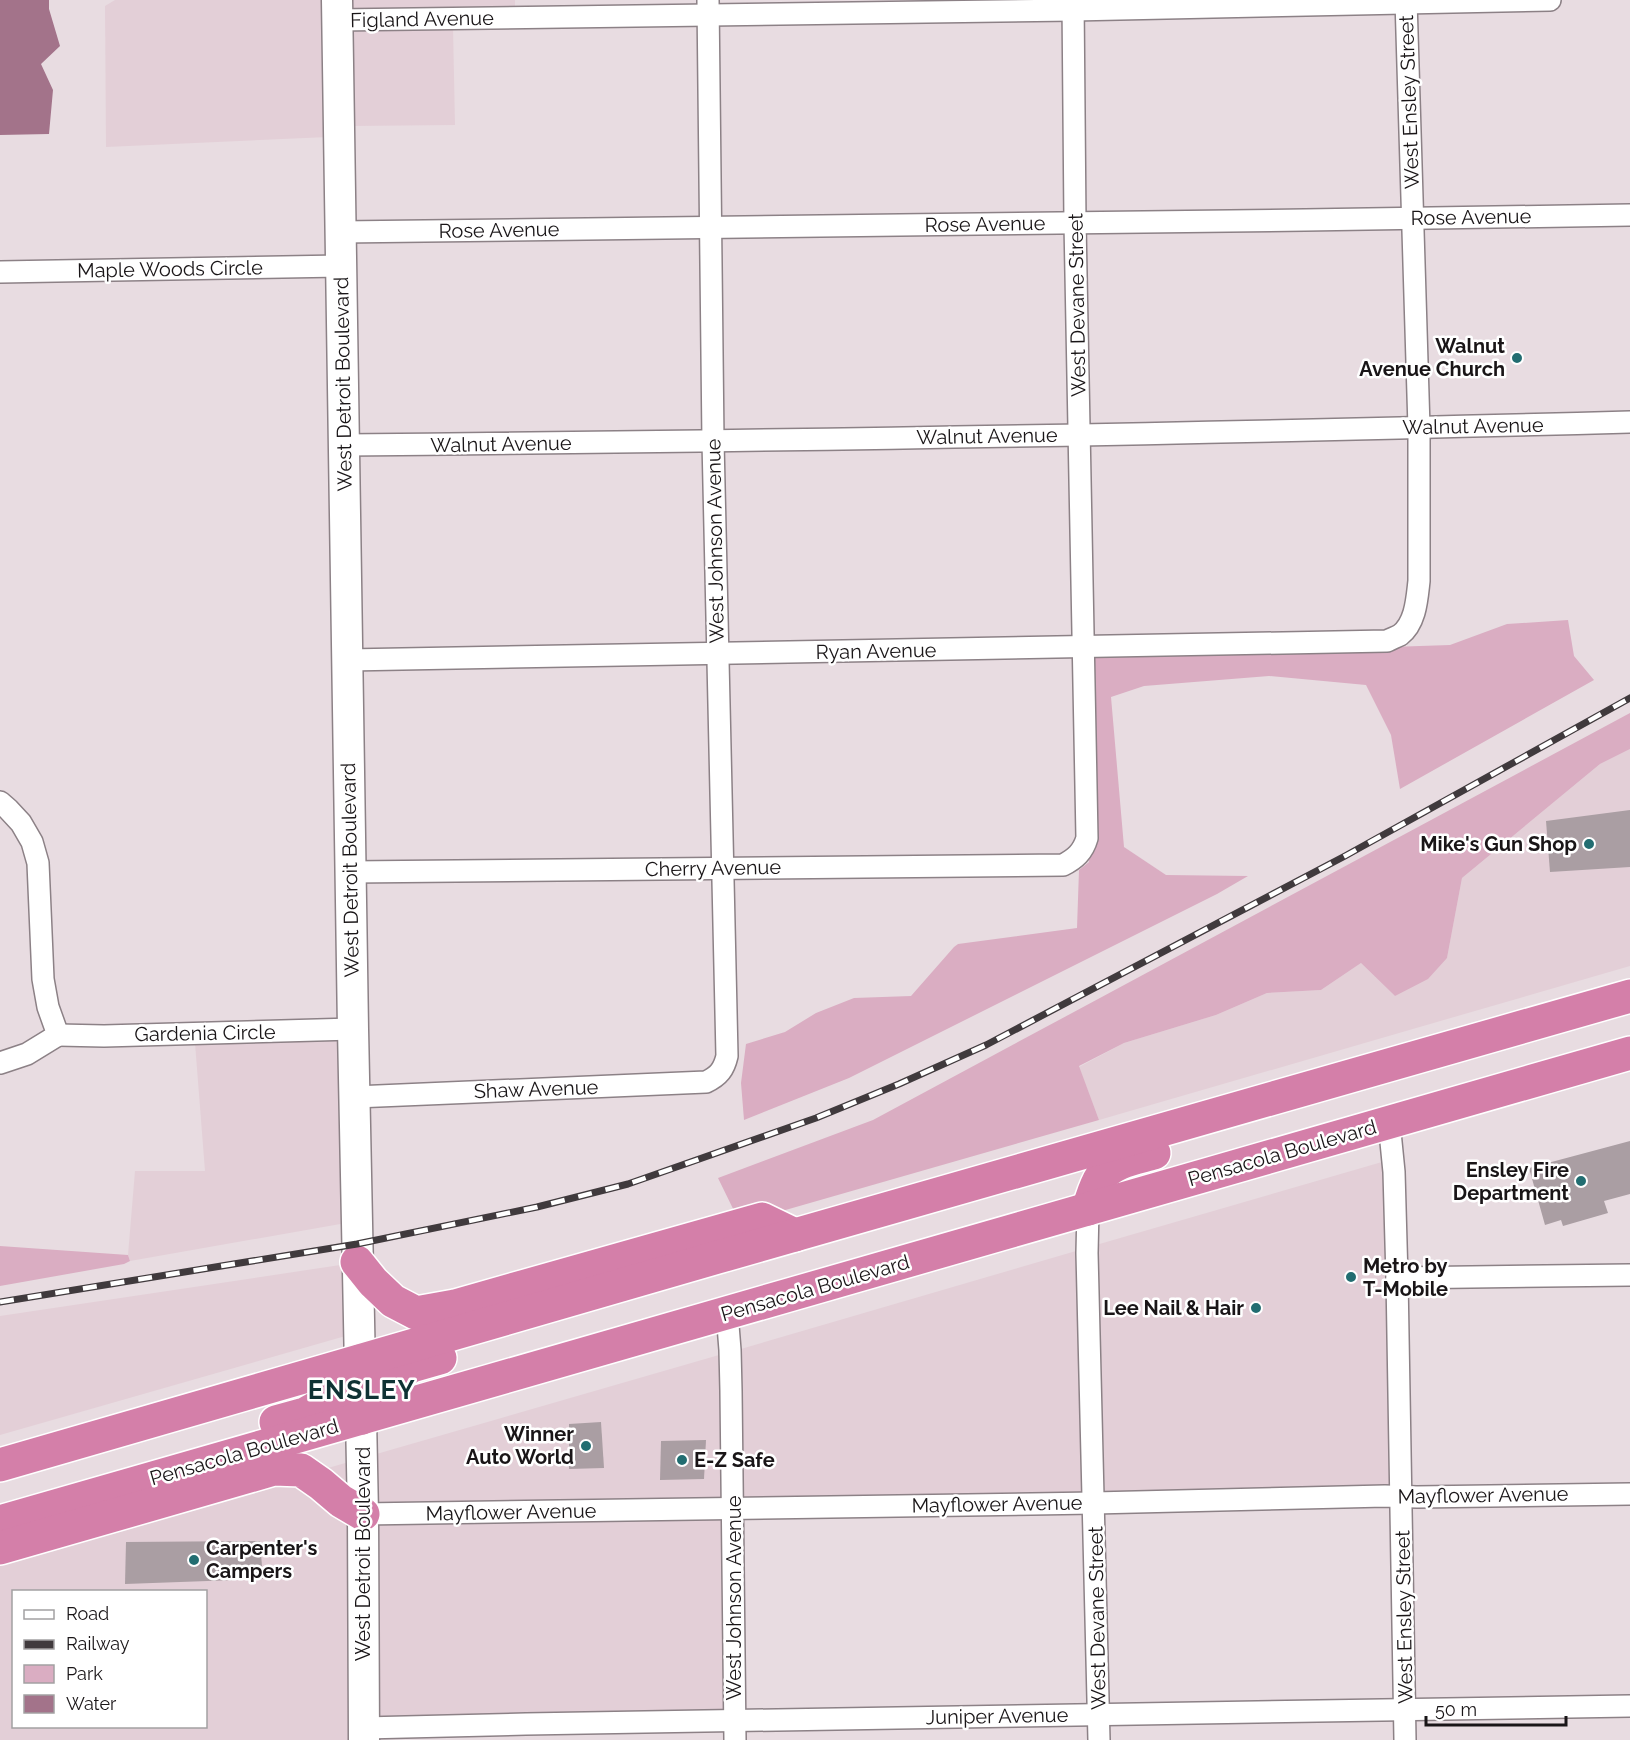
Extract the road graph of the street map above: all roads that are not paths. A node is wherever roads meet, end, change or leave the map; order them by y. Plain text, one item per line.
1 (1550, 0) edge
2 (1407, 1) edge
3 (1073, 5) edge
4 (708, 7) edge
5 (337, 10) edge
6 (1630, 215) edge
7 (1412, 218) junction
8 (1075, 223) junction
9 (710, 228) junction
10 (340, 232) junction
11 (341, 266) junction
12 (0, 272) edge
13 (1630, 422) edge
14 (1419, 428) junction
15 (1079, 434) junction
16 (713, 441) junction
17 (344, 445) junction
18 (1402, 633) joint
19 (1084, 646) junction
20 (717, 654) junction
21 (348, 660) junction
22 (0, 802) edge
23 (1075, 859) joint
24 (723, 868) junction
25 (350, 872) junction
26 (1630, 996) edge
27 (353, 1029) junction
28 (1630, 1032) edge
29 (58, 1035) junction
30 (1630, 1053) edge
31 (0, 1063) edge
32 (716, 1077) joint
33 (1324, 1084) junction
34 (355, 1097) junction
35 (1428, 1111) junction
36 (1389, 1122) junction
37 (1088, 1209) junction
38 (795, 1235) junction
39 (718, 1257) junction
40 (357, 1262) junction
41 (1630, 1275) edge
42 (1398, 1278) junction
43 (727, 1313) junction
44 (360, 1361) junction
45 (362, 1418) junction
46 (0, 1465) edge
47 (1630, 1494) edge
48 (1402, 1497) junction
49 (0, 1501) edge
50 (1094, 1503) junction
51 (733, 1508) junction
52 (363, 1514) junction
53 (0, 1522) edge
54 (0, 1548) edge
55 (1630, 1706) edge
56 (1405, 1710) junction
57 (1099, 1714) junction
58 (735, 1731) edge
59 (364, 1734) edge
60 (1099, 1740) edge
61 (1405, 1740) edge

1 - 2 street, Figland Avenue
2 - 3 street, Figland Avenue
2 - 7 street, West Ensley Street
3 - 4 street, Figland Avenue
3 - 8 street, West Devane Street
4 - 5 street, Figland Avenue
4 - 9 street, West Johnson Avenue
5 - 10 street, West Detroit Boulevard
6 - 7 street, Rose Avenue
7 - 8 street, Rose Avenue
7 - 14 street, West Ensley Street
8 - 9 street, Rose Avenue
8 - 15 street, West Devane Street
9 - 10 street, Rose Avenue
9 - 16 street, West Johnson Avenue
10 - 11 street, West Detroit Boulevard
11 - 12 street, Maple Woods Circle
11 - 17 street, West Detroit Boulevard
13 - 14 street, Walnut Avenue
14 - 15 street, Walnut Avenue
14 - 18 street, West Ensley Street
15 - 16 street, Walnut Avenue
15 - 19 street, West Devane Street
16 - 17 street, Walnut Avenue
16 - 20 street, West Johnson Avenue
17 - 21 street, West Detroit Boulevard
18 - 19 street, Ryan Avenue
19 - 20 street, Ryan Avenue
19 - 23 street, West Devane Street
20 - 21 street, Ryan Avenue
20 - 24 street, West Johnson Avenue
21 - 25 street, West Detroit Boulevard
22 - 29 street
23 - 24 street, Cherry Avenue
24 - 25 street, Cherry Avenue
24 - 32 street, West Johnson Avenue
25 - 27 street, West Detroit Boulevard
26 - 33 highway
27 - 29 street, Gardenia Circle
27 - 34 street, West Detroit Boulevard
28 - 35 highway
29 - 31 street
30 - 35 highway, Pensacola Boulevard
32 - 34 street, Shaw Avenue
33 - 37 highway
33 - 38 highway
34 - 40 street, West Detroit Boulevard
35 - 36 highway, Pensacola Boulevard
36 - 37 highway, Pensacola Boulevard
36 - 42 street, West Ensley Street
37 - 43 highway, Pensacola Boulevard
37 - 50 street, West Devane Street
38 - 39 highway
38 - 40 highway
39 - 44 highway
39 - 45 highway
40 - 44 street, West Detroit Boulevard
41 - 42 street
42 - 48 street, West Ensley Street
43 - 45 highway, Pensacola Boulevard
43 - 51 street, West Johnson Avenue
44 - 45 street, West Detroit Boulevard
44 - 46 highway
44 - 49 highway
45 - 52 street, West Detroit Boulevard
45 - 53 highway, Pensacola Boulevard
47 - 48 street, Mayflower Avenue
48 - 50 street, Mayflower Avenue
48 - 56 street, West Ensley Street
50 - 51 street, Mayflower Avenue
50 - 57 street, West Devane Street
51 - 52 street, Mayflower Avenue
51 - 58 street, West Johnson Avenue
52 - 54 highway
52 - 59 street, West Detroit Boulevard
55 - 56 street, Juniper Avenue
56 - 57 street, Juniper Avenue
56 - 61 street, West Ensley Street
57 - 58 street, Juniper Avenue
57 - 60 street, West Devane Street
58 - 59 street, Juniper Avenue

